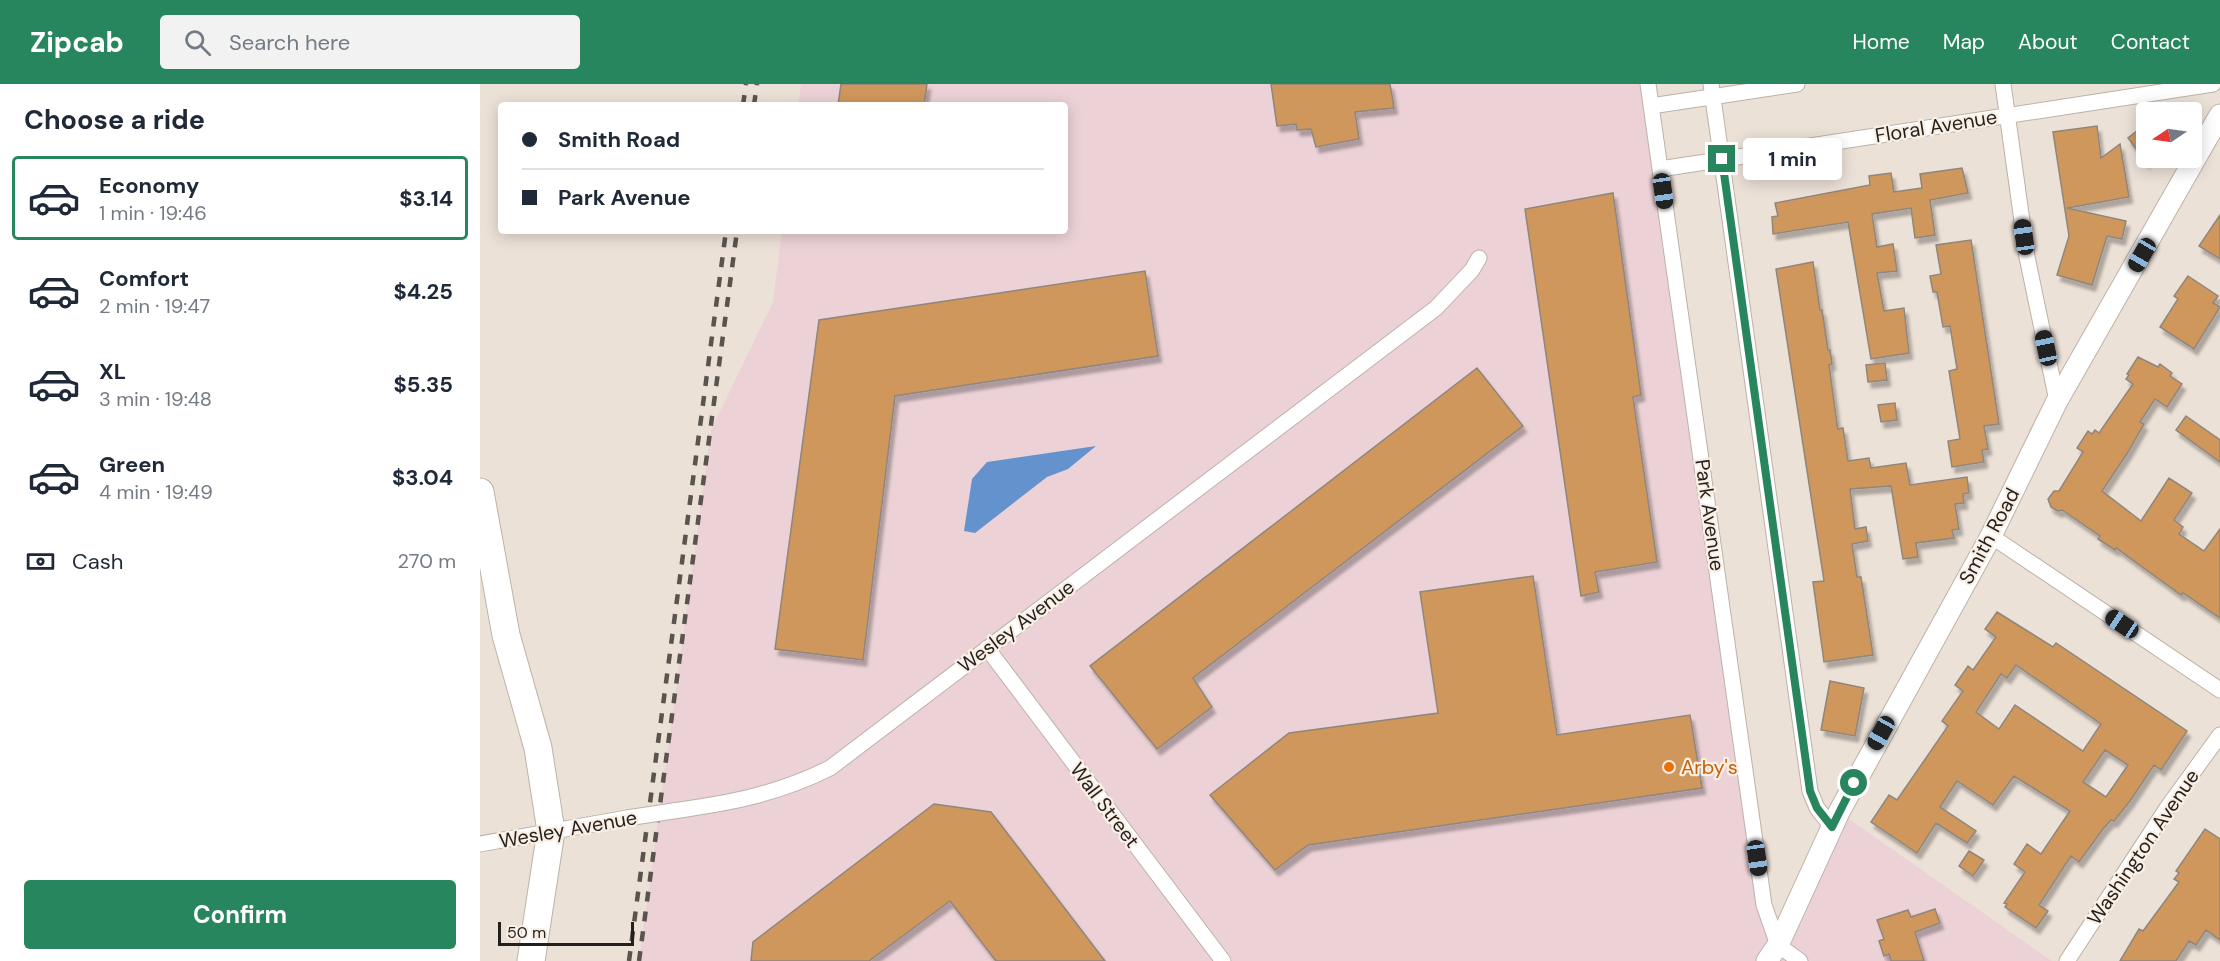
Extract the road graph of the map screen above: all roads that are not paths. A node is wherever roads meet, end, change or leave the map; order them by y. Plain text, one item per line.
1 (1648, 84) edge
2 (1797, 84) edge
3 (2003, 84) edge
4 (2214, 84) edge
5 (2220, 87) edge
6 (1712, 90) edge
7 (1651, 106) junction
8 (2007, 115) junction
9 (2220, 115) edge
10 (1722, 159) junction
11 (1660, 169) junction
12 (1479, 258) dead end
13 (2057, 401) junction
14 (480, 492) edge
15 (1991, 536) junction
16 (987, 648) junction
17 (2220, 690) edge
18 (2220, 735) edge
19 (1832, 827) junction
20 (551, 831) junction
21 (480, 844) edge
22 (1772, 953) edge
23 (531, 961) edge
24 (1223, 961) edge
25 (1800, 961) edge
26 (2067, 961) edge

1 - 7 street, Park Avenue
2 - 6 street
3 - 8 street
4 - 5 street, Floral Avenue
4 - 8 street, Floral Avenue
6 - 7 street
6 - 10 street
7 - 11 street, Park Avenue
8 - 10 street, Floral Avenue
8 - 13 street
9 - 13 main road, Smith Road
10 - 11 street, Floral Avenue
10 - 19 street
11 - 22 street, Park Avenue
12 - 16 street, Wesley Avenue
13 - 15 main road, Smith Road
14 - 20 highway
15 - 17 street
15 - 19 main road, Smith Road
16 - 20 street, Wesley Avenue, bridge
16 - 24 street, Wall Street
18 - 26 street, Washington Avenue
19 - 22 main road, Smith Road
20 - 21 street, Wesley Avenue
20 - 23 highway
22 - 25 street

